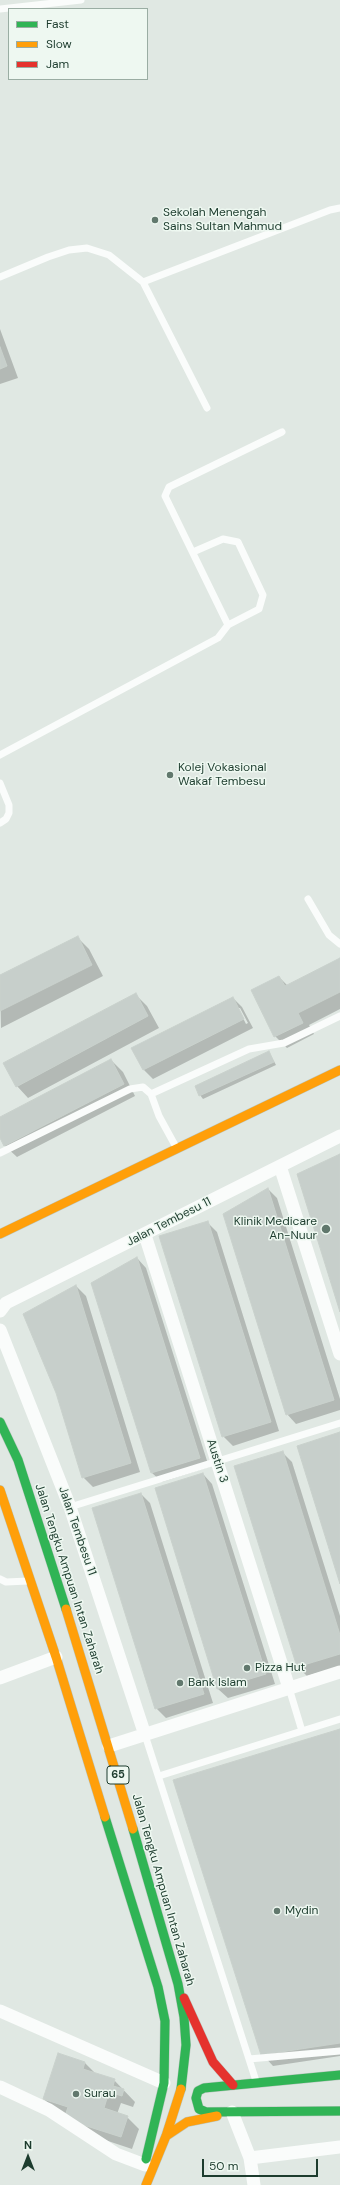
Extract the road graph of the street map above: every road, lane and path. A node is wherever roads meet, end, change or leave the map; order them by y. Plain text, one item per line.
1 (81, 0) edge
2 (9, 8) edge
3 (340, 208) edge
4 (0, 277) edge
5 (143, 282) junction
6 (207, 408) dead end
7 (282, 432) dead end
8 (193, 552) junction
9 (228, 625) junction
10 (0, 755) edge
11 (0, 783) edge
12 (0, 822) edge
13 (308, 899) dead end
14 (340, 944) edge
15 (340, 1016) edge
16 (340, 1070) edge
17 (152, 1094) junction
18 (340, 1136) edge
19 (177, 1149) junction
20 (0, 1153) edge
21 (280, 1166) junction
22 (40, 1215) junction
23 (0, 1234) edge
24 (145, 1234) junction
25 (11, 1239) dead end
26 (0, 1310) edge
27 (0, 1330) edge
28 (340, 1354) edge
29 (0, 1422) edge
30 (340, 1423) edge
31 (217, 1462) junction
32 (0, 1490) edge
33 (70, 1507) junction
34 (0, 1580) edge
35 (30, 1581) junction
36 (56, 1657) junction
37 (340, 1672) edge
38 (0, 1678) edge
39 (289, 1688) junction
40 (340, 1719) edge
41 (302, 1730) junction
42 (145, 1735) junction
43 (109, 1746) junction
44 (159, 1776) junction
45 (178, 1984) junction
46 (0, 2011) edge
47 (340, 2051) edge
48 (249, 2059) junction
49 (340, 2076) edge
50 (164, 2083) junction
51 (256, 2083) junction
52 (233, 2085) junction
53 (0, 2087) edge
54 (232, 2112) junction
55 (340, 2112) edge
56 (166, 2136) junction
57 (340, 2147) edge
58 (250, 2158) junction
59 (145, 2165) junction
60 (142, 2185) edge
61 (146, 2185) edge
62 (254, 2185) edge

1 - 2 lane
3 - 5 lane
4 - 5 lane
5 - 6 lane
7 - 8 lane
8 - 9 lane
8 - 9 lane
9 - 10 lane
11 - 12 lane
13 - 14 lane
15 - 17 lane
16 - 19 main road
17 - 19 lane
17 - 20 lane
18 - 21 street, Jalan Tembesu 11
19 - 22 main road
21 - 24 street, Jalan Tembesu 11
21 - 28 street
22 - 23 main road
22 - 25 main road
24 - 26 street, Jalan Tembesu 11
24 - 31 street, Austin 3
27 - 33 street, Jalan Tembesu 11
29 - 43 main road, Jalan Tengku Ampuan Intan Zaharah / 65
30 - 31 lane
31 - 33 lane
31 - 39 street, Austin 3
32 - 35 main road, 65
33 - 42 street, Jalan Tembesu 11
34 - 35 lane
35 - 36 main road, 65
36 - 38 street
36 - 50 main road, 65
37 - 39 street
39 - 41 lane
39 - 42 street
40 - 41 lane
41 - 44 lane
42 - 43 street
42 - 44 lane
43 - 45 main road, Jalan Tengku Ampuan Intan Zaharah / 65
44 - 48 lane
45 - 52 main road
45 - 56 main road, Jalan Tengku Ampuan Intan Zaharah / 65
46 - 50 street
47 - 48 lane
48 - 51 lane
49 - 51 main road
50 - 59 main road, 65
51 - 52 main road
52 - 54 main road
53 - 59 street
54 - 55 main road
54 - 56 main road
54 - 58 street
56 - 61 main road, Jalan Tengku Ampuan Intan Zaharah / 65
57 - 58 street
58 - 62 street
59 - 60 main road, 65

